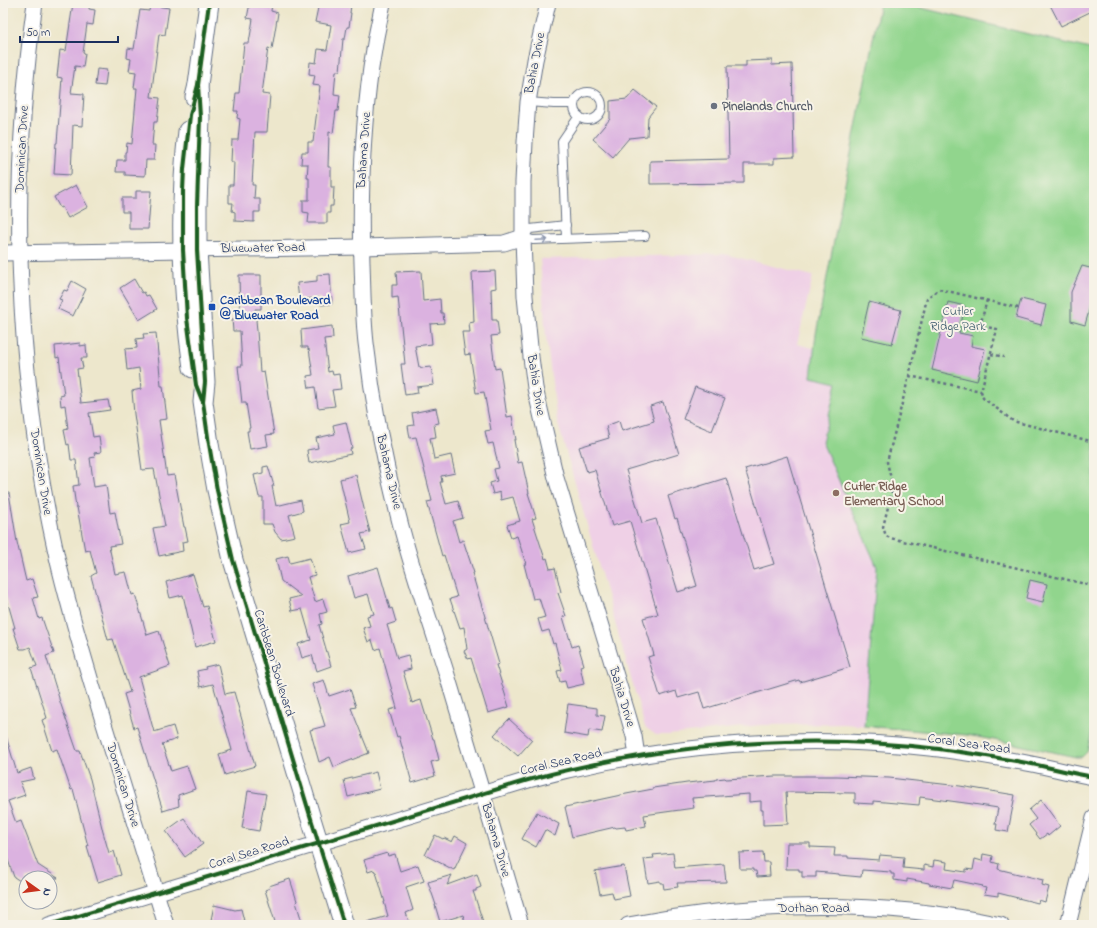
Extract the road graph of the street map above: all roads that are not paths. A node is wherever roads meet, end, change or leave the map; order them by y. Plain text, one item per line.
1 (35, 3) edge
2 (209, 3) edge
3 (383, 3) edge
4 (548, 3) edge
5 (528, 102) junction
6 (574, 104) junction
7 (579, 116) junction
8 (566, 225) junction
9 (645, 236) dead end
10 (522, 237) junction
11 (566, 238) junction
12 (362, 246) junction
13 (190, 250) junction
14 (3, 253) edge
15 (20, 253) junction
16 (637, 756) junction
17 (1094, 776) edge
18 (482, 793) junction
19 (1094, 818) edge
20 (318, 843) junction
21 (156, 893) junction
22 (49, 925) edge
23 (166, 925) edge
24 (344, 925) edge
25 (522, 925) edge
26 (628, 925) edge
27 (1001, 925) edge
28 (1068, 925) edge

1 - 15 street, Dominican Drive
2 - 13 street, Caribbean Boulevard
3 - 12 street, Bahama Drive
4 - 5 street, Bahia Drive
5 - 6 lane
5 - 10 street, Bahia Drive
6 - 7 lane
6 - 7 lane
7 - 8 lane
8 - 10 lane
8 - 11 lane
9 - 11 lane
10 -> 11 lane
10 - 12 street, Bluewater Road
10 - 16 street, Bahia Drive
12 - 13 street, Bluewater Road
12 - 18 street, Bahama Drive
13 - 15 street, Bluewater Road
13 - 20 street, Caribbean Boulevard
14 - 15 street, Bluewater Road
15 - 21 street, Dominican Drive
16 - 17 street, Coral Sea Road
16 - 18 street, Coral Sea Road
18 - 20 street, Coral Sea Road
18 - 25 street, Bahama Drive
19 - 28 street
20 - 21 street, Coral Sea Road
20 - 24 street, Caribbean Boulevard
21 - 22 street, Coral Sea Road
21 - 23 street, Dominican Drive
26 - 27 street, Dothan Road

